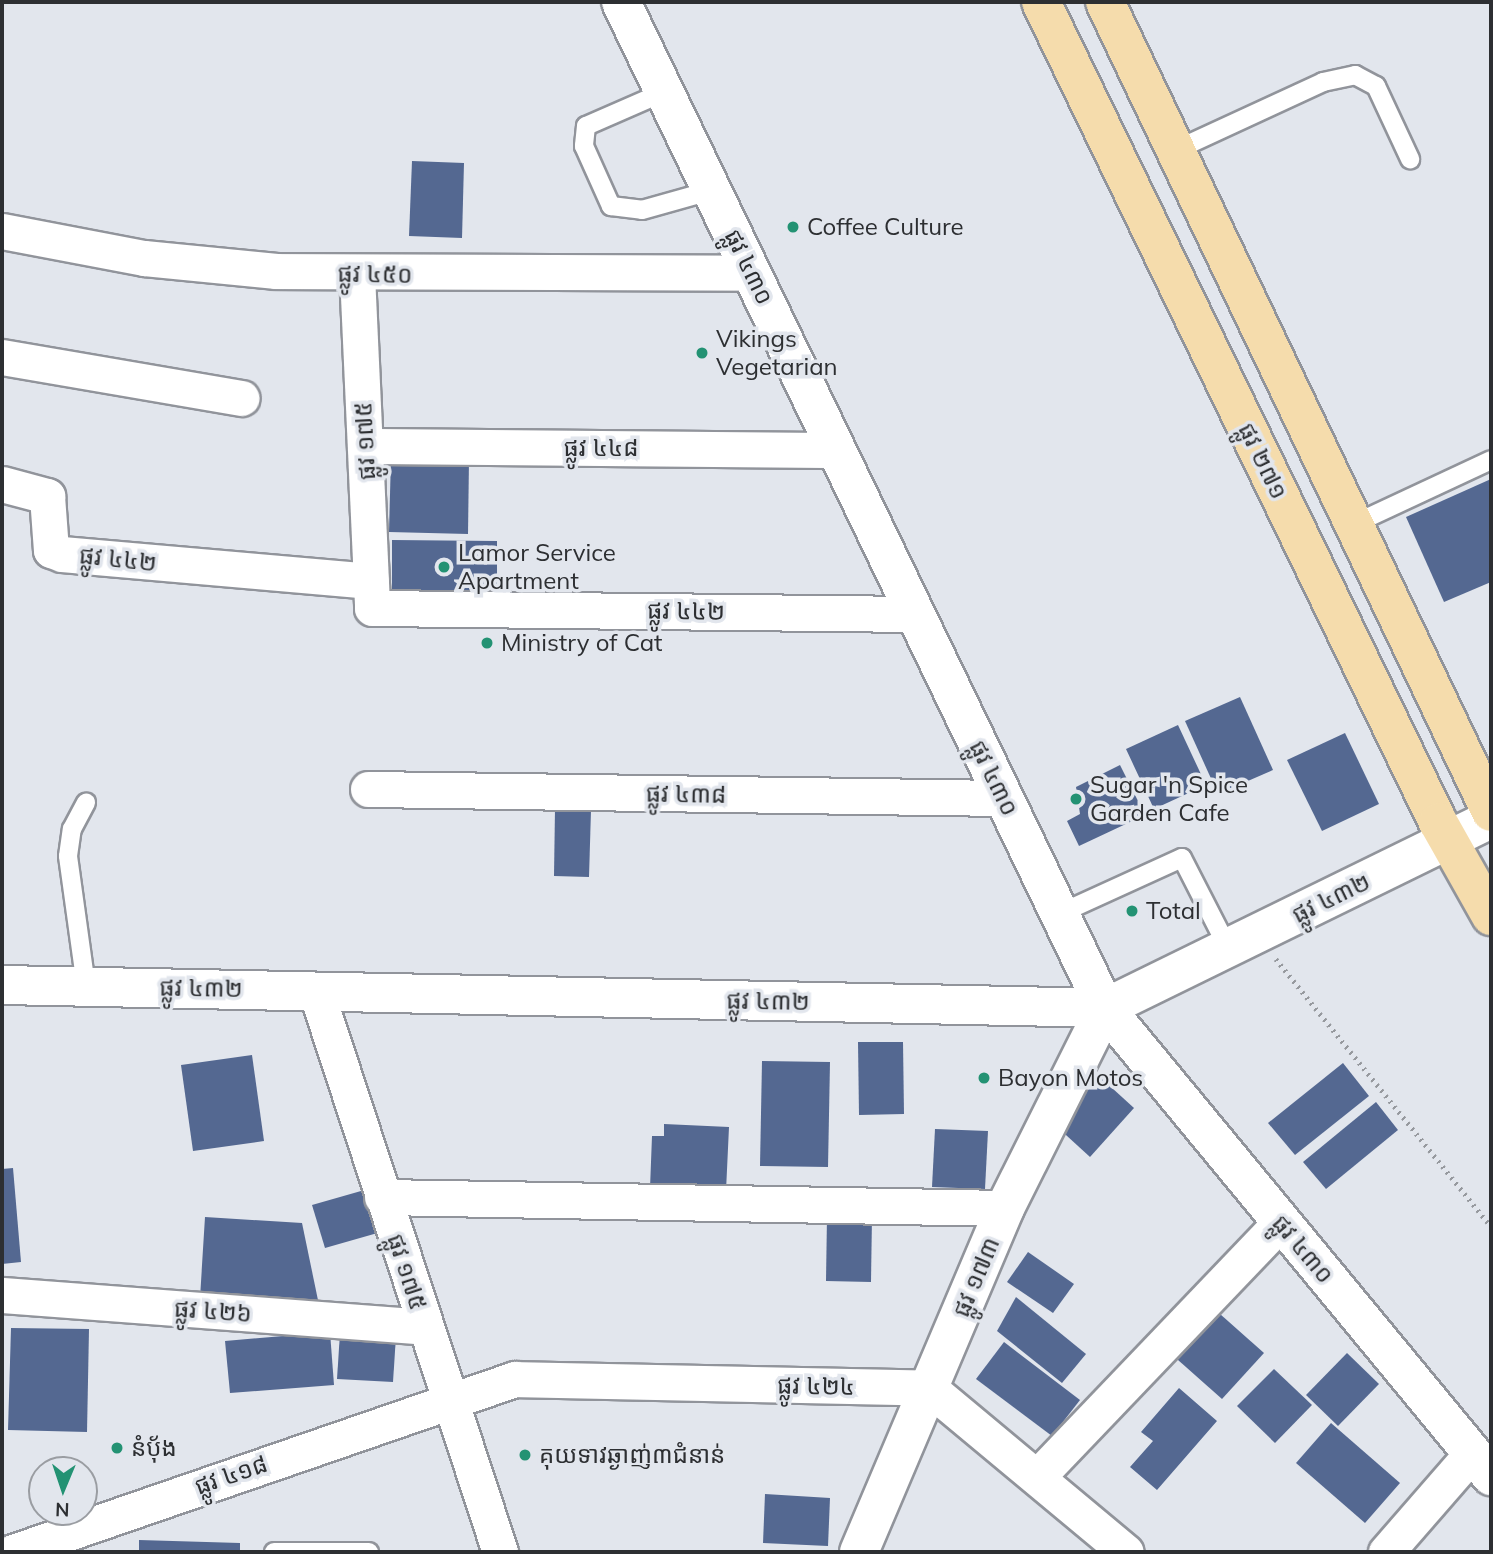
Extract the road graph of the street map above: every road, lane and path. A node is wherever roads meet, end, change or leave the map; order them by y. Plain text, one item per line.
1 (621, 2) edge
2 (1041, 2) edge
3 (1105, 2) edge
4 (664, 92) junction
5 (1176, 150) junction
6 (1410, 159) dead end
7 (713, 190) junction
8 (2, 231) edge
9 (752, 273) junction
10 (357, 274) junction
11 (2, 357) edge
12 (242, 398) dead end
13 (365, 446) junction
14 (837, 450) junction
15 (1491, 460) edge
16 (2, 484) edge
17 (1354, 524) junction
18 (372, 594) junction
19 (915, 614) junction
20 (368, 789) dead end
21 (1004, 798) junction
22 (86, 803) dead end
23 (1491, 812) edge
24 (1491, 819) edge
25 (1448, 842) junction
26 (1059, 914) junction
27 (1491, 916) edge
28 (1242, 941) junction
29 (2, 985) edge
30 (86, 986) junction
31 (316, 991) junction
32 (1105, 1008) junction
33 (382, 1197) junction
34 (1005, 1208) junction
35 (1281, 1222) junction
36 (1491, 1226) edge
37 (2, 1295) edge
38 (425, 1327) junction
39 (929, 1388) junction
40 (449, 1399) junction
41 (1482, 1464) edge
42 (1039, 1475) junction
43 (13, 1552) edge
44 (274, 1552) edge
45 (369, 1552) edge
46 (500, 1552) edge
47 (859, 1552) edge
48 (1126, 1552) edge
49 (1386, 1552) edge

1 - 4 street, ផ្លូវ ៤៣០
2 - 25 main road, ផ្លូវ ២៧១
3 - 5 main road
4 - 7 street, ផ្លូវ ៤៣០
4 - 7 lane
5 - 6 lane
5 - 17 main road
7 - 9 street, ផ្លូវ ៤៣០
8 - 10 street, ផ្លូវ ៤៥០
9 - 10 street, ផ្លូវ ៤៥០
9 - 14 street, ផ្លូវ ៤៣០
10 - 13 street, ផ្លូវ ១៧៥
11 - 12 street
13 - 14 street, ផ្លូវ ៤៤៨
13 - 18 street, ផ្លូវ ១៧៥
14 - 19 street, ផ្លូវ ៤៣០
15 - 17 lane
16 - 18 street, ផ្លូវ ៤៤២
17 - 23 main road
18 - 19 street, ផ្លូវ ៤៤២
19 - 21 street, ផ្លូវ ៤៣០
20 - 21 street, ផ្លូវ ៤៣៨
21 - 26 street, ផ្លូវ ៤៣០
22 - 30 lane
24 - 25 street, ផ្លូវ ៤៣២
25 - 27 main road, ផ្លូវ ២៧១
25 - 28 street, ផ្លូវ ៤៣២
26 - 28 lane
26 - 32 street, ផ្លូវ ៤៣០
28 - 32 street, ផ្លូវ ៤៣២
28 - 36 path
29 - 30 street, ផ្លូវ ៤៣២
30 - 31 street, ផ្លូវ ៤៣២
31 - 32 street, ផ្លូវ ៤៣២
31 - 33 street, ផ្លូវ ១៧៥
32 - 34 street, ផ្លូវ ១៧៣
32 - 35 street, ផ្លូវ ៤៣០
33 - 34 street
33 - 38 street, ផ្លូវ ១៧៥
34 - 39 street, ផ្លូវ ១៧៣
35 - 41 street, ផ្លូវ ៤៣០
35 - 42 street
37 - 38 street, ផ្លូវ ៤២៦
38 - 40 street, ផ្លូវ ១៧៥
39 - 40 street, ផ្លូវ ៤២៤
39 - 42 street
39 - 47 street, ផ្លូវ ១៧៣
40 - 43 street, ផ្លូវ ៤១៨
40 - 46 street, ផ្លូវ ១៧៥
41 - 49 street
42 - 48 street
44 - 45 lane

